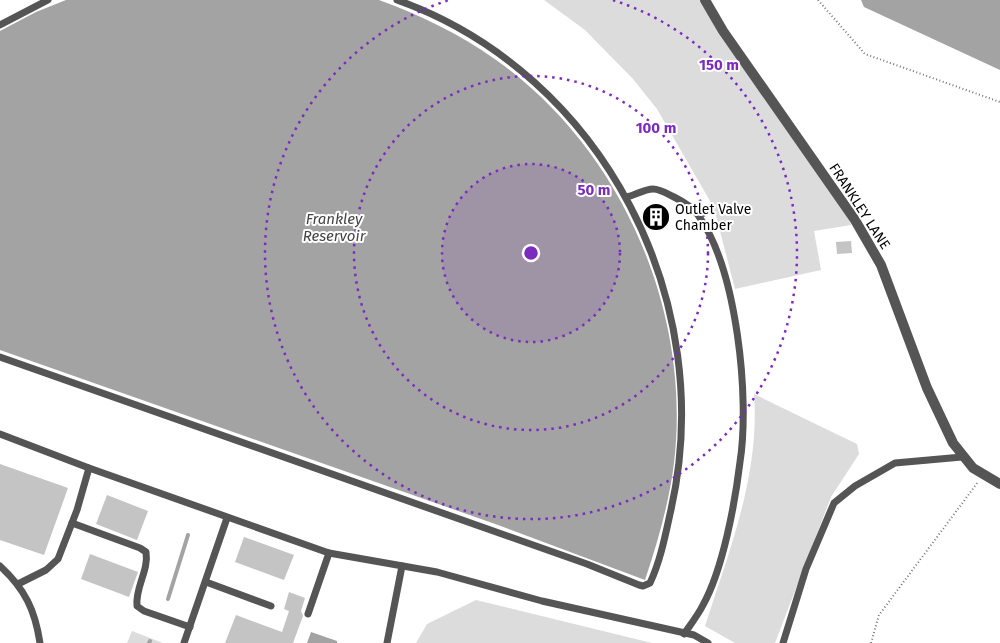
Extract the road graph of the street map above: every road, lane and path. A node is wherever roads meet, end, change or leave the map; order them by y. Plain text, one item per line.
1 (48, 0) edge
2 (397, 0) edge
3 (705, 0) edge
4 (818, 0) edge
5 (0, 26) edge
6 (1000, 102) edge
7 (627, 197) junction
8 (0, 357) edge
9 (0, 434) edge
10 (962, 456) junction
11 (89, 468) junction
12 (983, 475) junction
13 (1000, 484) edge
14 (227, 518) junction
15 (72, 523) junction
16 (329, 553) junction
17 (0, 566) edge
18 (402, 566) junction
19 (206, 582) junction
20 (18, 584) junction
21 (272, 606) dead end
22 (308, 614) dead end
23 (190, 627) junction
24 (684, 634) junction
25 (40, 643) edge
26 (184, 643) edge
27 (387, 643) edge
28 (708, 643) edge
29 (783, 643) edge
30 (870, 643) edge

1 - 5 lane
2 - 7 lane
3 - 10 street, FRANKLEY LANE
4 - 6 path
7 - 8 lane
7 - 24 lane
9 - 11 lane
10 - 12 street, FRANKLEY LANE
10 - 29 lane
11 - 14 lane
11 - 15 lane
12 - 13 street, FRANKLEY LANE
12 - 30 path
14 - 16 lane
14 - 19 lane
15 - 20 lane
15 - 23 lane
16 - 18 lane
16 - 22 lane
17 - 20 lane
18 - 24 lane
18 - 27 lane
19 - 21 lane
19 - 23 lane
20 - 25 lane
23 - 26 lane
24 - 28 lane

